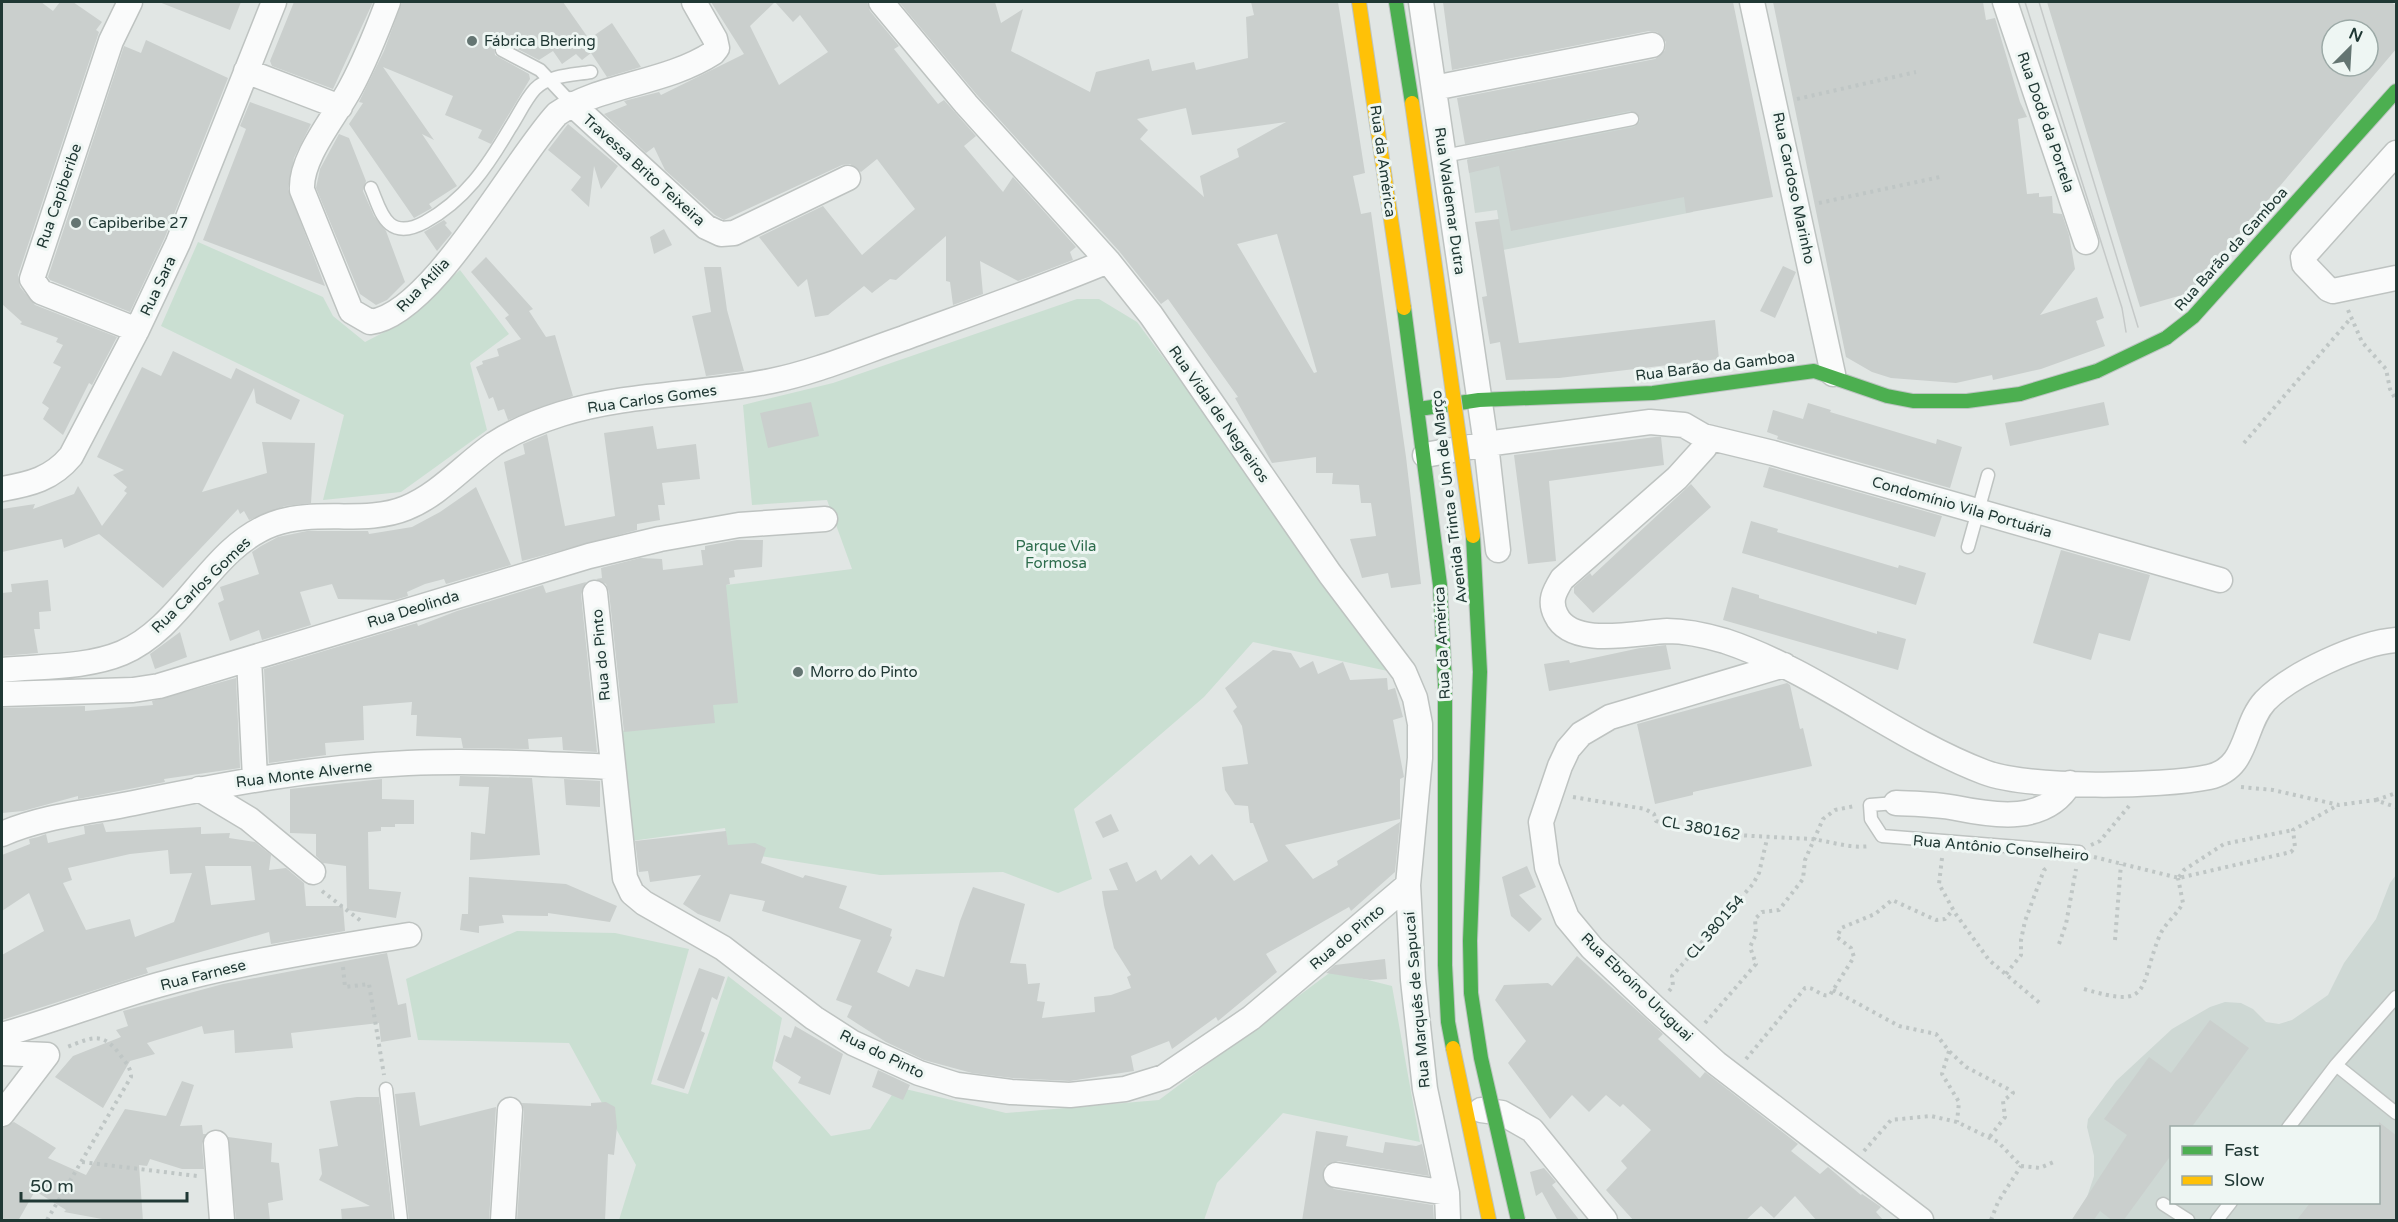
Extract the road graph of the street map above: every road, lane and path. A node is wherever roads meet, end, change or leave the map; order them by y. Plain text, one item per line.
1 (130, 2) edge
2 (274, 2) edge
3 (388, 2) edge
4 (694, 2) edge
5 (880, 2) edge
6 (1359, 2) edge
7 (1396, 2) edge
8 (1421, 2) edge
9 (1752, 2) edge
10 (2005, 2) edge
11 (1652, 45) dead end
12 (502, 50) dead end
13 (246, 72) junction
14 (591, 72) dead end
15 (1916, 72) dead end
16 (550, 79) junction
17 (1434, 88) junction
18 (2397, 91) edge
19 (1793, 100) dead end
20 (572, 104) junction
21 (340, 107) junction
22 (1632, 119) dead end
23 (2397, 153) edge
24 (1444, 156) junction
25 (1940, 177) dead end
26 (848, 178) dead end
27 (370, 188) dead end
28 (1813, 204) dead end
29 (2086, 242) dead end
30 (1108, 261) junction
31 (2397, 278) edge
32 (2339, 290) junction
33 (2351, 318) junction
34 (137, 330) junction
35 (1833, 374) junction
36 (1479, 400) junction
37 (2397, 400) edge
38 (1419, 409) junction
39 (1703, 436) junction
40 (2244, 443) dead end
41 (1486, 444) junction
42 (1425, 455) junction
43 (1988, 475) dead end
44 (2, 489) edge
45 (1979, 512) junction
46 (825, 519) dead end
47 (1968, 547) dead end
48 (1498, 550) dead end
49 (2220, 580) dead end
50 (595, 593) dead end
51 (2397, 640) edge
52 (249, 659) junction
53 (1784, 665) junction
54 (2, 670) edge
55 (2, 694) edge
56 (612, 767) junction
57 (255, 778) junction
58 (2070, 783) junction
59 (2238, 788) dead end
60 (199, 789) junction
61 (2397, 793) edge
62 (1563, 796) dead end
63 (2375, 800) junction
64 (1896, 803) joint
65 (2339, 804) junction
66 (1870, 805) junction
67 (2397, 807) edge
68 (2293, 830) junction
69 (2, 834) edge
70 (1882, 836) junction
71 (1767, 839) junction
72 (1812, 839) junction
73 (1947, 843) junction
74 (2055, 852) junction
75 (2079, 852) junction
76 (2121, 864) junction
77 (313, 872) dead end
78 (2178, 878) junction
79 (1408, 885) junction
80 (1953, 910) junction
81 (409, 935) dead end
82 (2115, 940) dead end
83 (2059, 944) dead end
84 (341, 946) junction
85 (2006, 974) junction
86 (2084, 989) dead end
87 (1833, 990) junction
88 (2397, 997) edge
89 (2042, 1005) dead end
90 (1655, 1008) junction
91 (2, 1035) edge
92 (1691, 1039) junction
93 (1949, 1052) junction
94 (2, 1053) edge
95 (47, 1055) junction
96 (2336, 1065) junction
97 (1739, 1067) dead end
98 (386, 1089) joint
99 (1466, 1109) junction
100 (510, 1110) dead end
101 (2397, 1113) edge
102 (2, 1114) edge
103 (1957, 1122) junction
104 (2290, 1126) edge
105 (1989, 1139) junction
106 (216, 1143) dead end
107 (1861, 1156) dead end
108 (2056, 1161) dead end
109 (82, 1162) junction
110 (2022, 1166) junction
111 (1336, 1175) dead end
112 (204, 1177) dead end
113 (1447, 1192) junction
114 (2163, 1204) dead end
115 (2230, 1204) edge
116 (47, 1221) edge
117 (222, 1221) edge
118 (401, 1221) edge
119 (502, 1221) edge
120 (1448, 1221) edge
121 (1489, 1221) edge
122 (1518, 1221) edge
123 (1605, 1221) edge
124 (1921, 1221) edge
125 (1991, 1221) edge
126 (2188, 1221) edge
127 (2217, 1221) edge

1 - 34 street, Rua Capiberibe
2 - 13 street, Rua Sara
3 - 21 street, Rua Atília
4 - 20 street, Rua Atília
5 - 30 street, Rua Vidal de Negreiros
6 - 38 main road, Rua da América
7 - 122 main road, Avenida Trinta e Um de Março, bridge
8 - 17 street, Rua Waldemar Dutra
9 - 35 street, Rua Cardoso Marinho
10 - 29 street, Rua Dodô da Portela
11 - 17 street
12 - 16 lane
13 - 21 street
13 - 34 street, Rua Sara
14 - 16 lane
15 - 19 path
16 - 20 lane
16 - 27 lane
17 - 24 street, Rua Waldemar Dutra
18 - 35 main road, Rua Barão da Gamboa, bridge
20 - 21 street, Rua Atília
20 - 26 street, Travessa Brito Teixeira
22 - 24 lane
23 - 32 street
24 - 36 street, Rua Waldemar Dutra
25 - 28 path
30 - 54 street, Rua Carlos Gomes
30 - 79 street, Rua Vidal de Negreiros
31 - 32 street
32 - 33 path
33 - 37 path
33 - 40 path
34 - 44 street, Rua Sara
35 - 36 main road, Rua Barão da Gamboa
36 - 38 main road, Rua Barão da Gamboa
36 - 41 street, Rua Waldemar Dutra
38 - 42 main road, Rua da América
39 - 41 street, Condomínio Vila Portuária
39 - 45 street, Condomínio Vila Portuária
39 - 53 street
41 - 42 street, Condomínio Vila Portuária
41 - 48 street, Rua Waldemar Dutra
42 - 99 main road, Rua da América
43 - 45 lane
45 - 47 lane
45 - 49 street, Condomínio Vila Portuária
46 - 52 street, Rua Deolinda
50 - 56 street, Rua do Pinto
51 - 58 street
52 - 55 street, Rua Deolinda
52 - 57 street
53 - 58 street
53 - 90 street, Rua Ebroíno Uruguai
56 - 57 street, Rua Monte Alverne
56 - 79 street, Rua do Pinto
57 - 60 street, Rua Monte Alverne
58 - 64 street
59 - 65 path
60 - 69 street, Rua Monte Alverne
60 - 77 street
61 - 63 path
62 - 71 path, CL 380162
63 - 65 path
63 - 67 path
64 - 66 lane
65 - 68 path
66 - 70 lane
66 - 72 path
68 - 78 path
68 - 78 path, Rua Antônio Conselheiro
70 - 72 path, CL 380162
70 - 73 lane, Rua Antônio Conselheiro
71 - 72 path, CL 380162
71 - 90 path, CL 380154
72 - 92 path
73 - 74 lane, Rua Antônio Conselheiro
73 - 80 path
74 - 75 lane, Rua Antônio Conselheiro
74 - 85 path
75 - 76 path, Rua Antônio Conselheiro
75 - 83 path
76 - 78 path, Rua Antônio Conselheiro
76 - 82 path
78 - 86 path
79 - 113 street, Rua Marquês de Sapucaí
80 - 85 path
80 - 87 path
81 - 84 street, Rua Farnese
84 - 91 street, Rua Farnese
84 - 98 path
85 - 89 path
87 - 93 path
87 - 97 path
88 - 96 lane
90 - 92 street, Rua Ebroíno Uruguai
92 - 124 street, Rua Ebroíno Uruguai
93 - 103 path
93 - 105 path
94 - 95 street
95 - 102 street
95 - 109 path
96 - 101 lane
96 - 104 lane
98 - 118 lane
99 - 121 main road, Rua da América
99 - 123 street
100 - 119 street
103 - 105 path
103 - 107 path
105 - 110 path
106 - 117 street
108 - 110 path
109 - 112 path
109 - 116 path
110 - 125 path
111 - 113 street
113 - 120 street, Rua Marquês de Sapucaí
114 - 126 lane
115 - 127 lane

